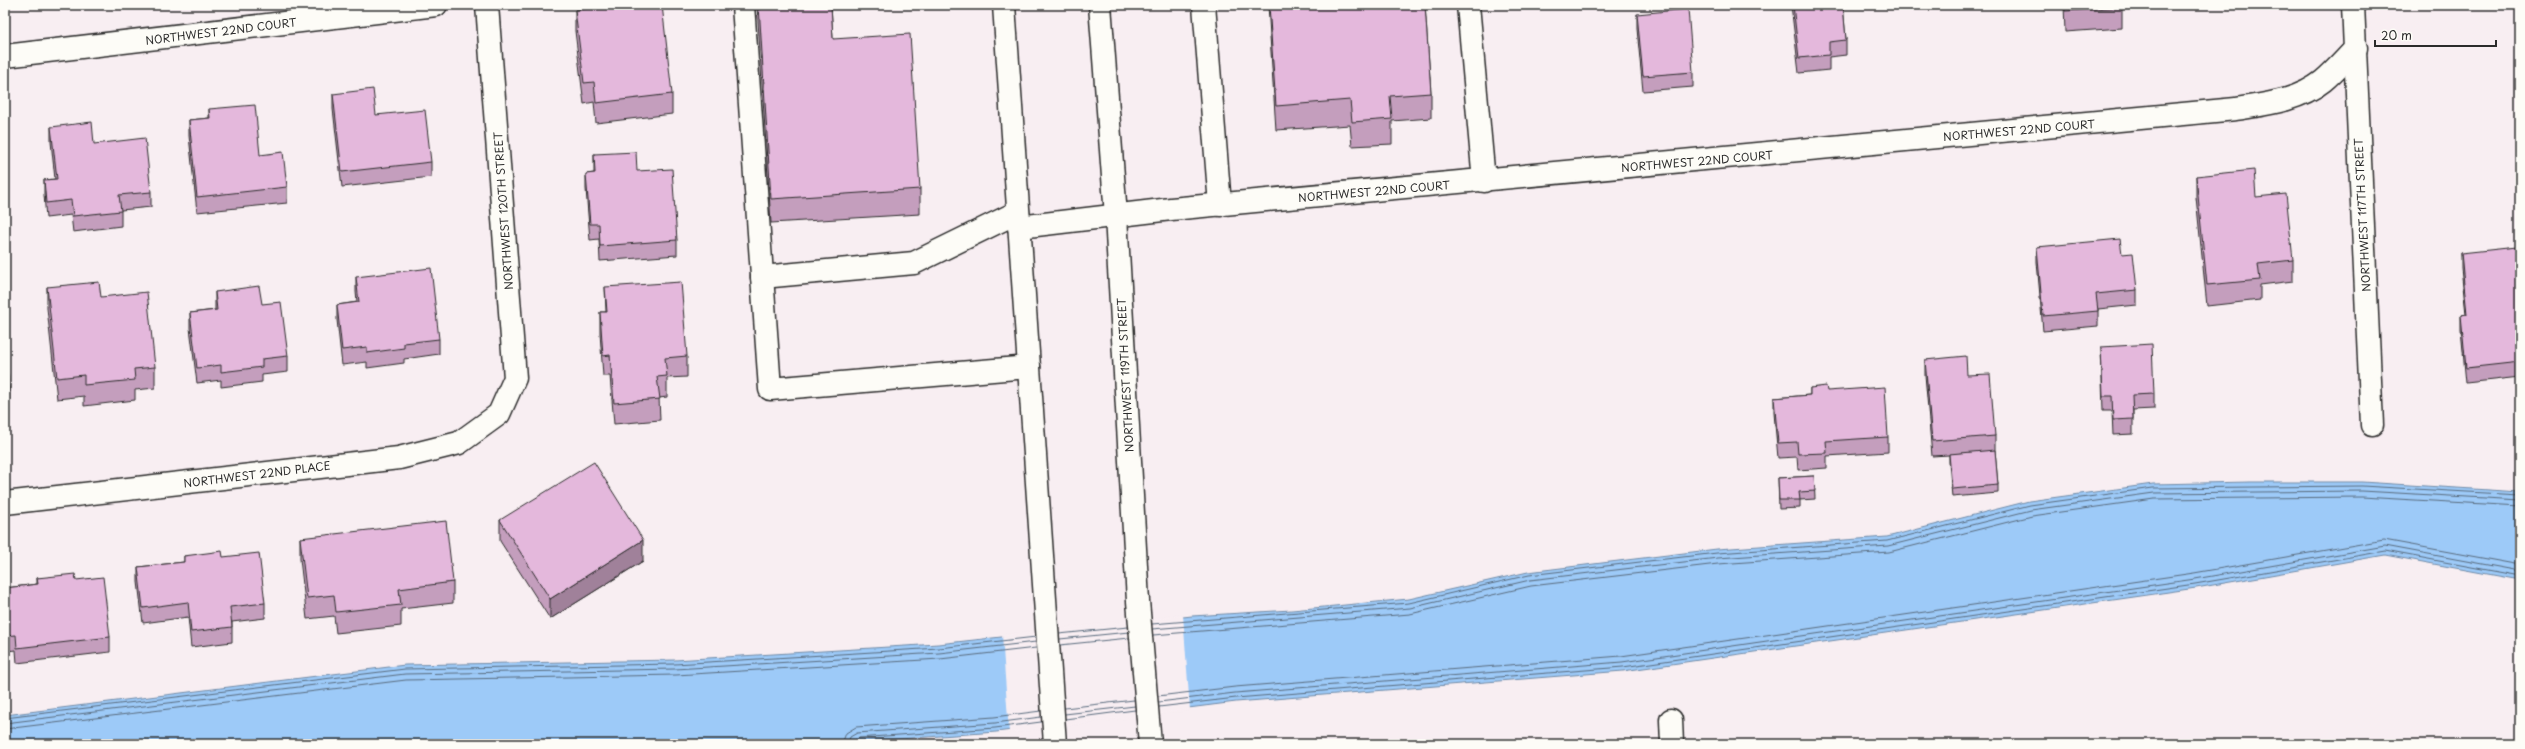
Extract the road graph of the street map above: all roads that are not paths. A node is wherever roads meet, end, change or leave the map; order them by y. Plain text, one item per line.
1 (436, 5) edge
2 (487, 5) edge
3 (743, 5) edge
4 (1004, 5) edge
5 (1100, 5) edge
6 (1204, 5) edge
7 (1468, 5) edge
8 (2353, 5) edge
9 (2356, 48) junction
10 (5, 56) edge
11 (1484, 181) junction
12 (1220, 205) junction
13 (1116, 216) junction
14 (1019, 220) junction
15 (762, 277) junction
16 (1029, 367) junction
17 (499, 414) joint
18 (2372, 425) dead end
19 (5, 503) edge
20 (1671, 720) dead end
21 (1150, 739) edge
22 (1055, 743) edge
23 (1672, 744) edge

1 - 10 main road, NORTHWEST 22ND COURT
2 - 17 main road, NORTHWEST 120TH STREET
3 - 15 main road
4 - 14 main road
5 - 13 main road, NORTHWEST 119TH STREET
6 - 12 main road
7 - 11 main road
8 - 9 main road, NORTHWEST 117TH STREET
9 - 11 main road, NORTHWEST 22ND COURT
9 - 18 main road, NORTHWEST 117TH STREET
11 - 12 main road, NORTHWEST 22ND COURT
12 - 13 main road, NORTHWEST 22ND COURT
13 - 14 main road, NORTHWEST 22ND COURT
13 - 21 main road, NORTHWEST 119TH STREET
14 - 15 main road, NORTHWEST 22ND COURT
14 - 16 main road
15 - 16 main road
16 - 22 main road
17 - 19 main road, NORTHWEST 22ND PLACE
20 - 23 main road

